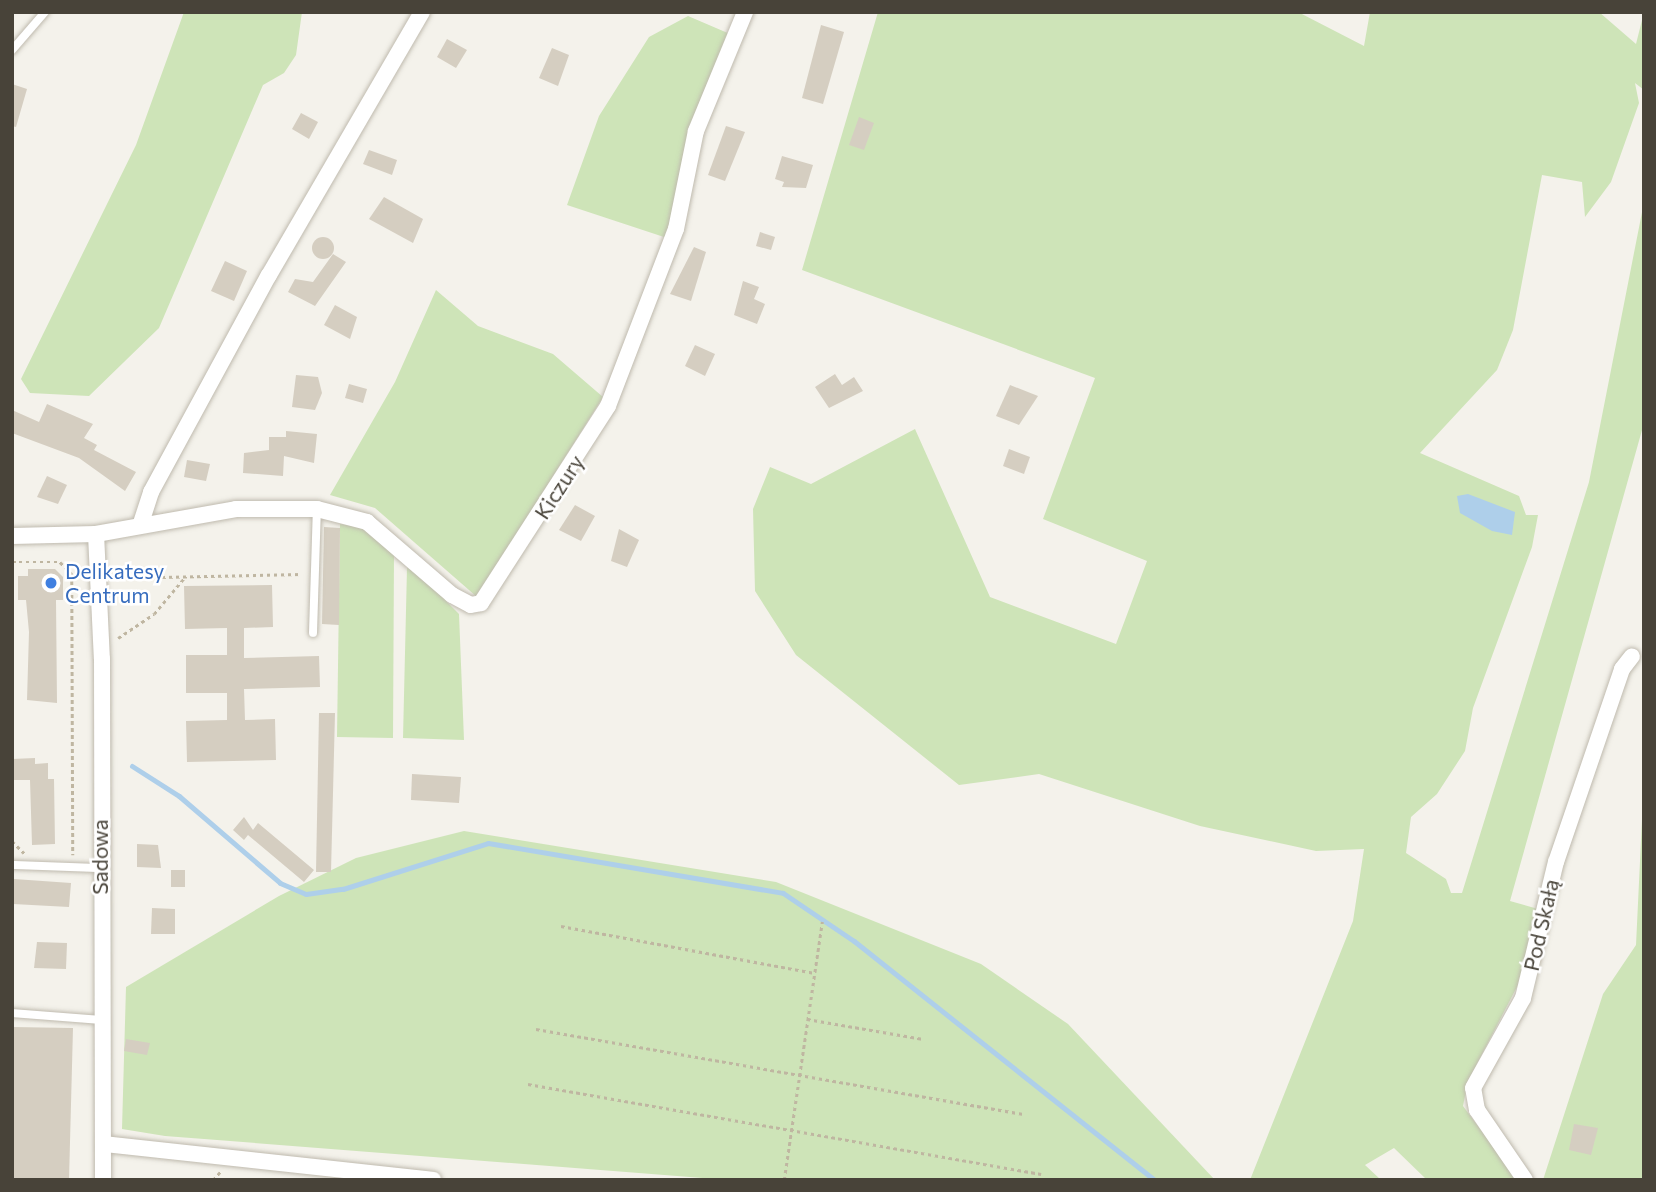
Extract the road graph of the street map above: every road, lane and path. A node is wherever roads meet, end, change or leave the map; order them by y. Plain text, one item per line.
1 (45, 12) edge
2 (422, 12) edge
3 (745, 12) edge
4 (12, 50) edge
5 (317, 509) junction
6 (141, 523) junction
7 (96, 534) junction
8 (12, 536) edge
9 (12, 562) edge
10 (315, 574) junction
11 (185, 577) junction
12 (113, 578) dead end
13 (313, 633) dead end
14 (117, 639) dead end
15 (1632, 656) dead end
16 (12, 841) edge
17 (38, 855) dead end
18 (61, 855) dead end
19 (12, 864) edge
20 (100, 868) junction
21 (822, 922) dead end
22 (561, 926) dead end
23 (814, 973) junction
24 (12, 1013) edge
25 (807, 1019) junction
26 (102, 1020) junction
27 (536, 1029) dead end
28 (923, 1039) dead end
29 (799, 1076) junction
30 (528, 1084) dead end
31 (1024, 1114) dead end
32 (791, 1129) junction
33 (104, 1144) junction
34 (1041, 1174) dead end
35 (103, 1180) edge
36 (433, 1180) edge
37 (784, 1180) edge
38 (1525, 1180) edge

1 - 4 lane
2 - 6 street
3 - 5 street, Kiczury
5 - 6 street, Kiczury
5 - 10 lane
6 - 7 street, Kiczury
7 - 8 street, Kiczury
7 - 20 street, Sadowa
9 - 18 path
10 - 11 path
10 - 13 lane
11 - 12 path
11 - 14 path
15 - 38 street, Pod Skałą
16 - 17 path
19 - 20 lane
20 - 26 street, Sadowa
21 - 23 path
22 - 23 path
23 - 25 path
24 - 26 lane
25 - 28 path
25 - 29 path
26 - 33 street, Sadowa
27 - 29 path
29 - 31 path
29 - 32 path
30 - 32 path
32 - 34 path
32 - 37 path
33 - 35 street, Sadowa
33 - 36 street

